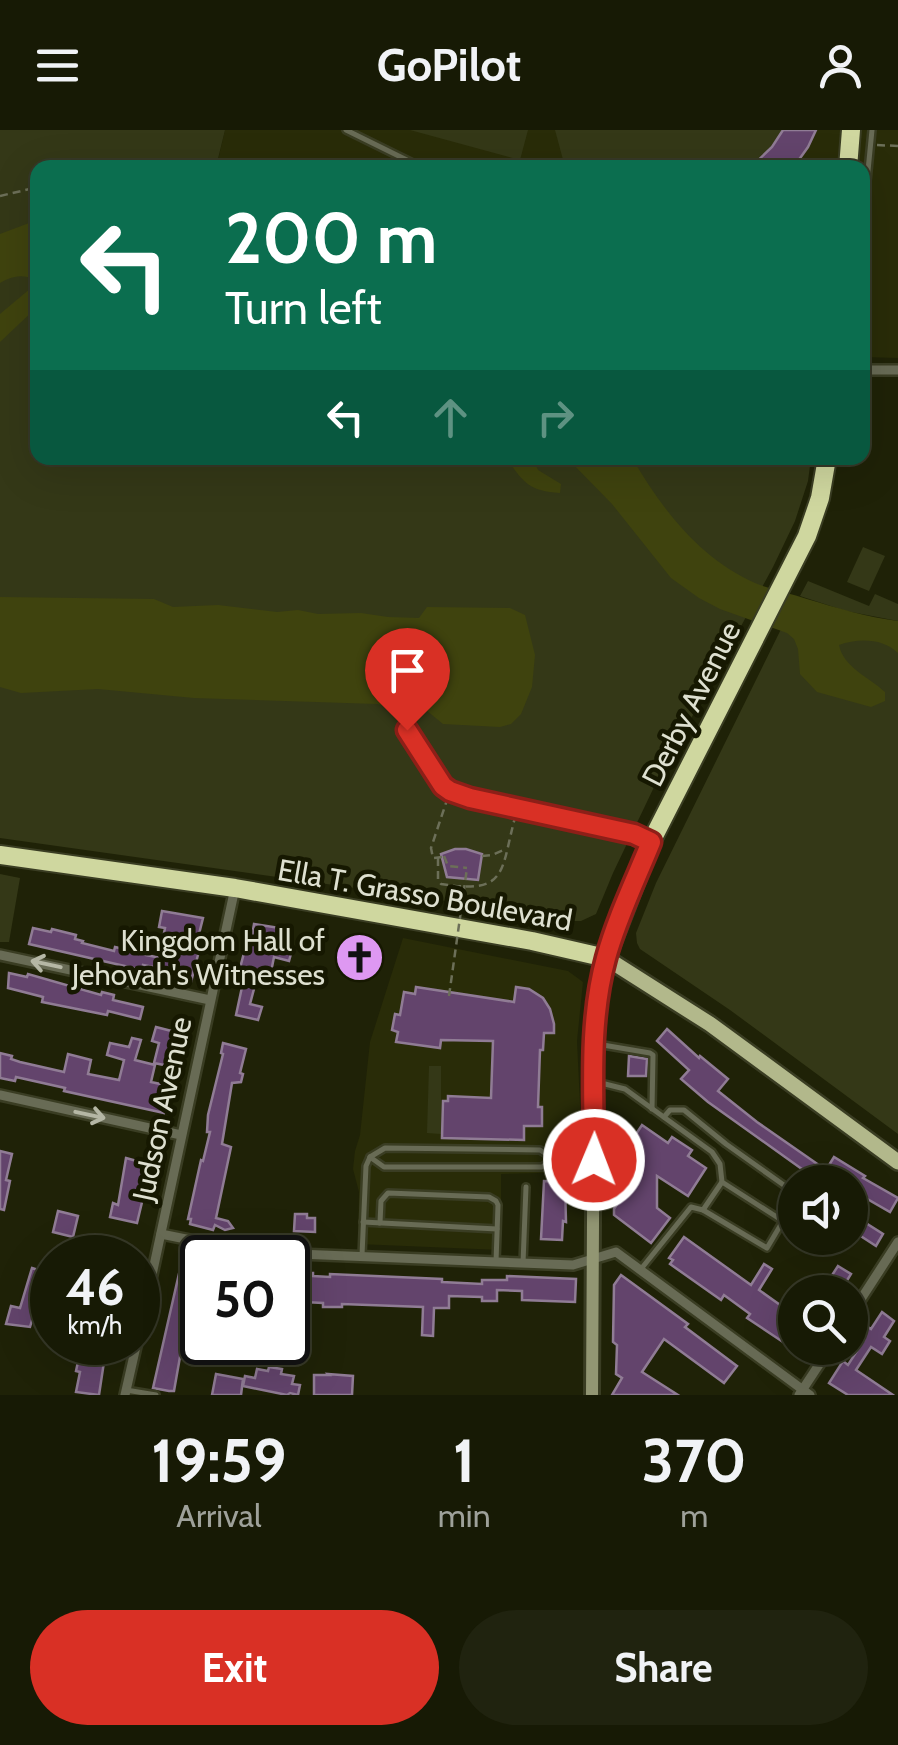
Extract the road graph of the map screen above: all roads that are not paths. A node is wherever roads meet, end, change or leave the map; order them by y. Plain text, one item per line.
1 (346, 130) edge
2 (850, 130) edge
3 (872, 130) edge
4 (407, 160) edge
5 (848, 160) edge
6 (869, 160) edge
7 (870, 370) edge
8 (898, 370) edge
9 (826, 465) edge
10 (407, 730) road end
11 (651, 842) junction
12 (0, 855) edge
13 (235, 888) junction
14 (0, 955) edge
15 (606, 958) junction
16 (210, 1000) junction
17 (595, 1044) junction
18 (594, 1082) junction
19 (0, 1095) edge
20 (652, 1109) junction
21 (664, 1117) junction
22 (180, 1135) junction
23 (726, 1144) junction
24 (716, 1156) junction
25 (370, 1157) junction
26 (554, 1158) junction
27 (594, 1160) junction
28 (898, 1162) edge
29 (778, 1181) edge
30 (722, 1182) junction
31 (526, 1186) dead end
32 (703, 1210) junction
33 (363, 1222) junction
34 (380, 1223) junction
35 (497, 1229) junction
36 (161, 1234) junction
37 (160, 1238) edge
38 (898, 1242) edge
39 (362, 1256) junction
40 (593, 1259) junction
41 (496, 1262) junction
42 (523, 1263) junction
43 (640, 1270) junction
44 (868, 1288) edge
45 (132, 1365) edge
46 (820, 1365) edge
47 (126, 1392) edge
48 (804, 1393) edge
49 (156, 1395) edge
50 (592, 1395) edge

1 - 4 lane
2 - 5 highway
3 - 6 lane
7 - 8 street
9 - 11 highway, Derby Avenue
10 - 11 lane
11 - 15 highway, Derby Avenue
12 - 13 highway, Ella T. Grasso Boulevard
13 - 15 highway, Ella T. Grasso Boulevard
13 - 16 street, Judson Avenue
16 -> 14 street
15 - 17 main road, Derby Avenue
15 - 28 main road, Ella T. Grasso Boulevard
16 - 22 street, Judson Avenue
17 - 18 main road, Derby Avenue
17 - 20 lane
18 - 20 lane
18 - 27 main road, Derby Avenue
19 -> 22 street
20 - 21 lane
21 - 23 lane
21 - 24 lane
22 - 36 street, Judson Avenue
23 - 24 lane
23 - 29 lane
24 - 30 lane
25 - 26 lane
25 - 26 lane
25 - 33 lane
26 - 27 lane
27 - 40 main road, Derby Avenue
30 - 32 lane
30 - 32 lane
31 - 42 lane
32 - 43 lane
33 - 34 lane
33 - 39 lane
34 - 35 lane
34 - 35 lane
35 - 41 lane
36 - 37 street, Judson Avenue
36 - 39 street
38 - 44 street
39 - 41 street
40 - 42 street
40 - 43 street
40 - 50 main road, Derby Avenue
41 - 42 street
43 - 48 street
45 - 47 street, Judson Avenue
46 - 48 street
47 - 49 lane

